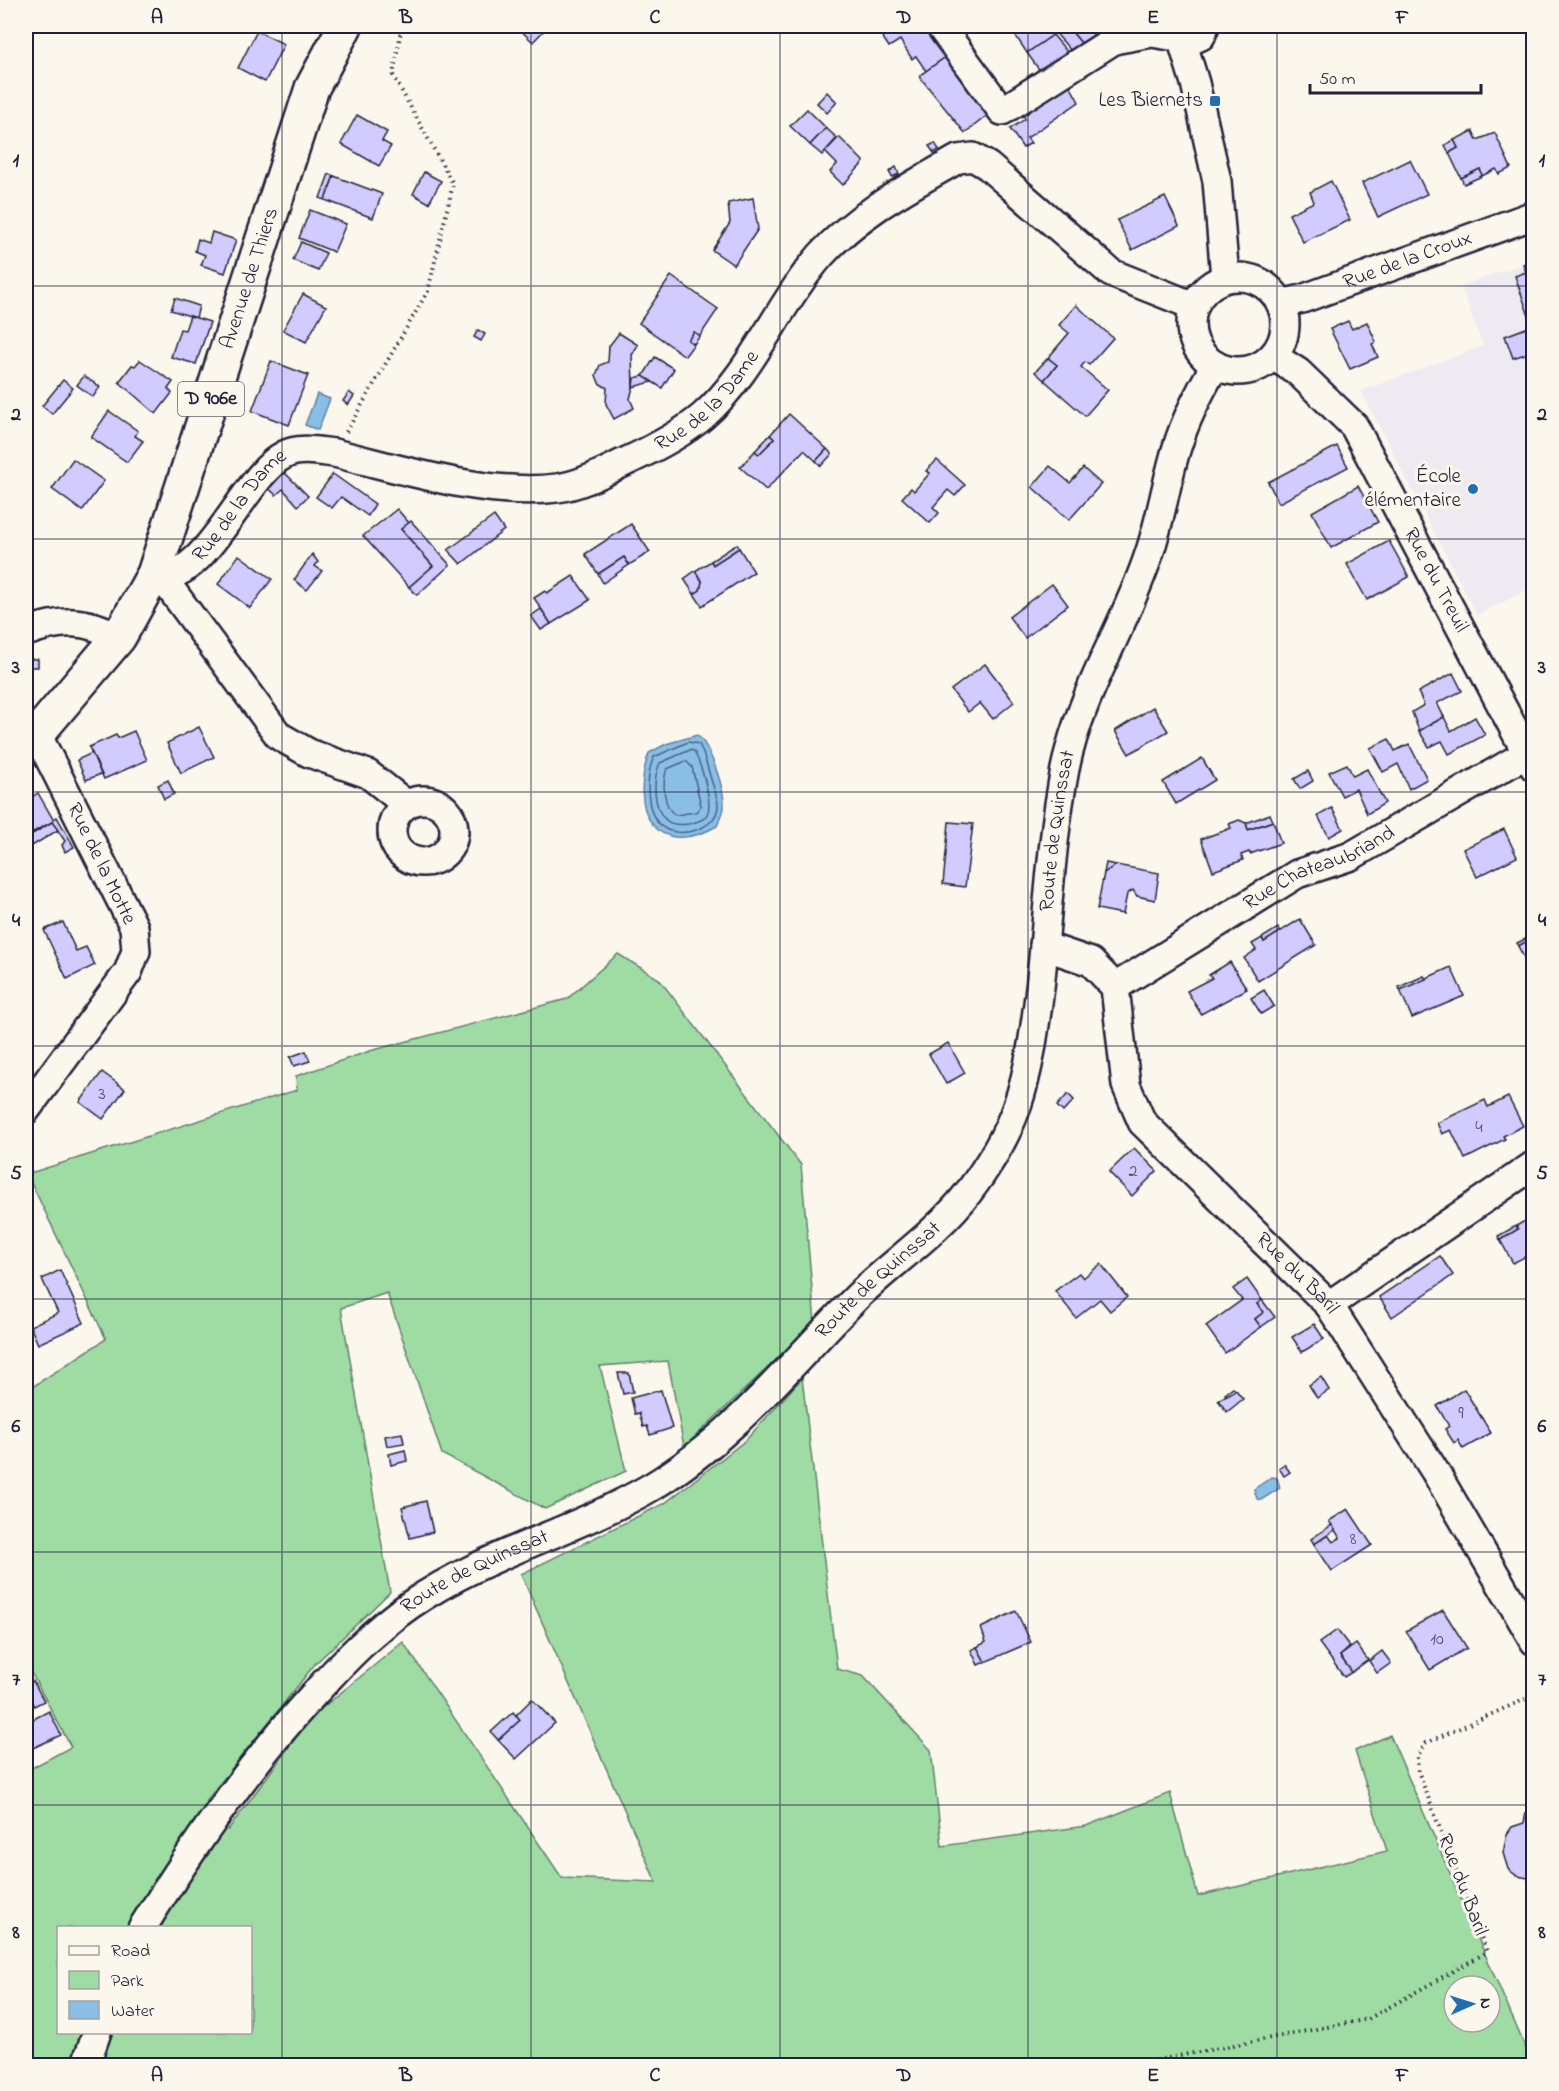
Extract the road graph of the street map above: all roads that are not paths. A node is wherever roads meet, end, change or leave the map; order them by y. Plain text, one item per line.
1 (345, 26) edge
2 (940, 26) edge
3 (1127, 32) edge
4 (1187, 33) edge
5 (1533, 215) edge
6 (1225, 278) junction
7 (1281, 304) junction
8 (1194, 306) junction
9 (1273, 356) junction
10 (1215, 365) junction
11 (158, 576) junction
12 (26, 632) edge
13 (119, 637) junction
14 (31, 739) edge
15 (1530, 760) edge
16 (406, 804) dead end
17 (1044, 946) junction
18 (1115, 987) junction
19 (26, 1110) edge
20 (1533, 1165) edge
21 (1329, 1305) junction
22 (1530, 1628) edge
23 (143, 1926) edge
24 (96, 2034) edge
25 (85, 2066) edge

1 - 11 main road, Avenue de Thiers / D 906e
2 - 3 street
3 - 4 street
4 - 6 street
5 - 7 street, Rue de la Croux
6 - 7 street
6 - 8 street
7 - 9 street
8 - 10 street
8 - 11 street, Rue de la Dame
9 - 10 street
9 - 15 street, Rue du Treuil
10 - 17 street, Route de Quinssat
11 - 13 main road, Avenue de Thiers / D 906e
11 - 16 street
12 - 13 street
13 - 14 main road, Avenue de Thiers / D 906e
14 - 19 street, Rue de la Motte
15 - 18 street, Rue Chateaubriand
17 - 18 street
17 - 23 street, Route de Quinssat
18 - 21 street, Rue du Baril
20 - 21 street
21 - 22 street, Rue du Baril
24 - 25 street

